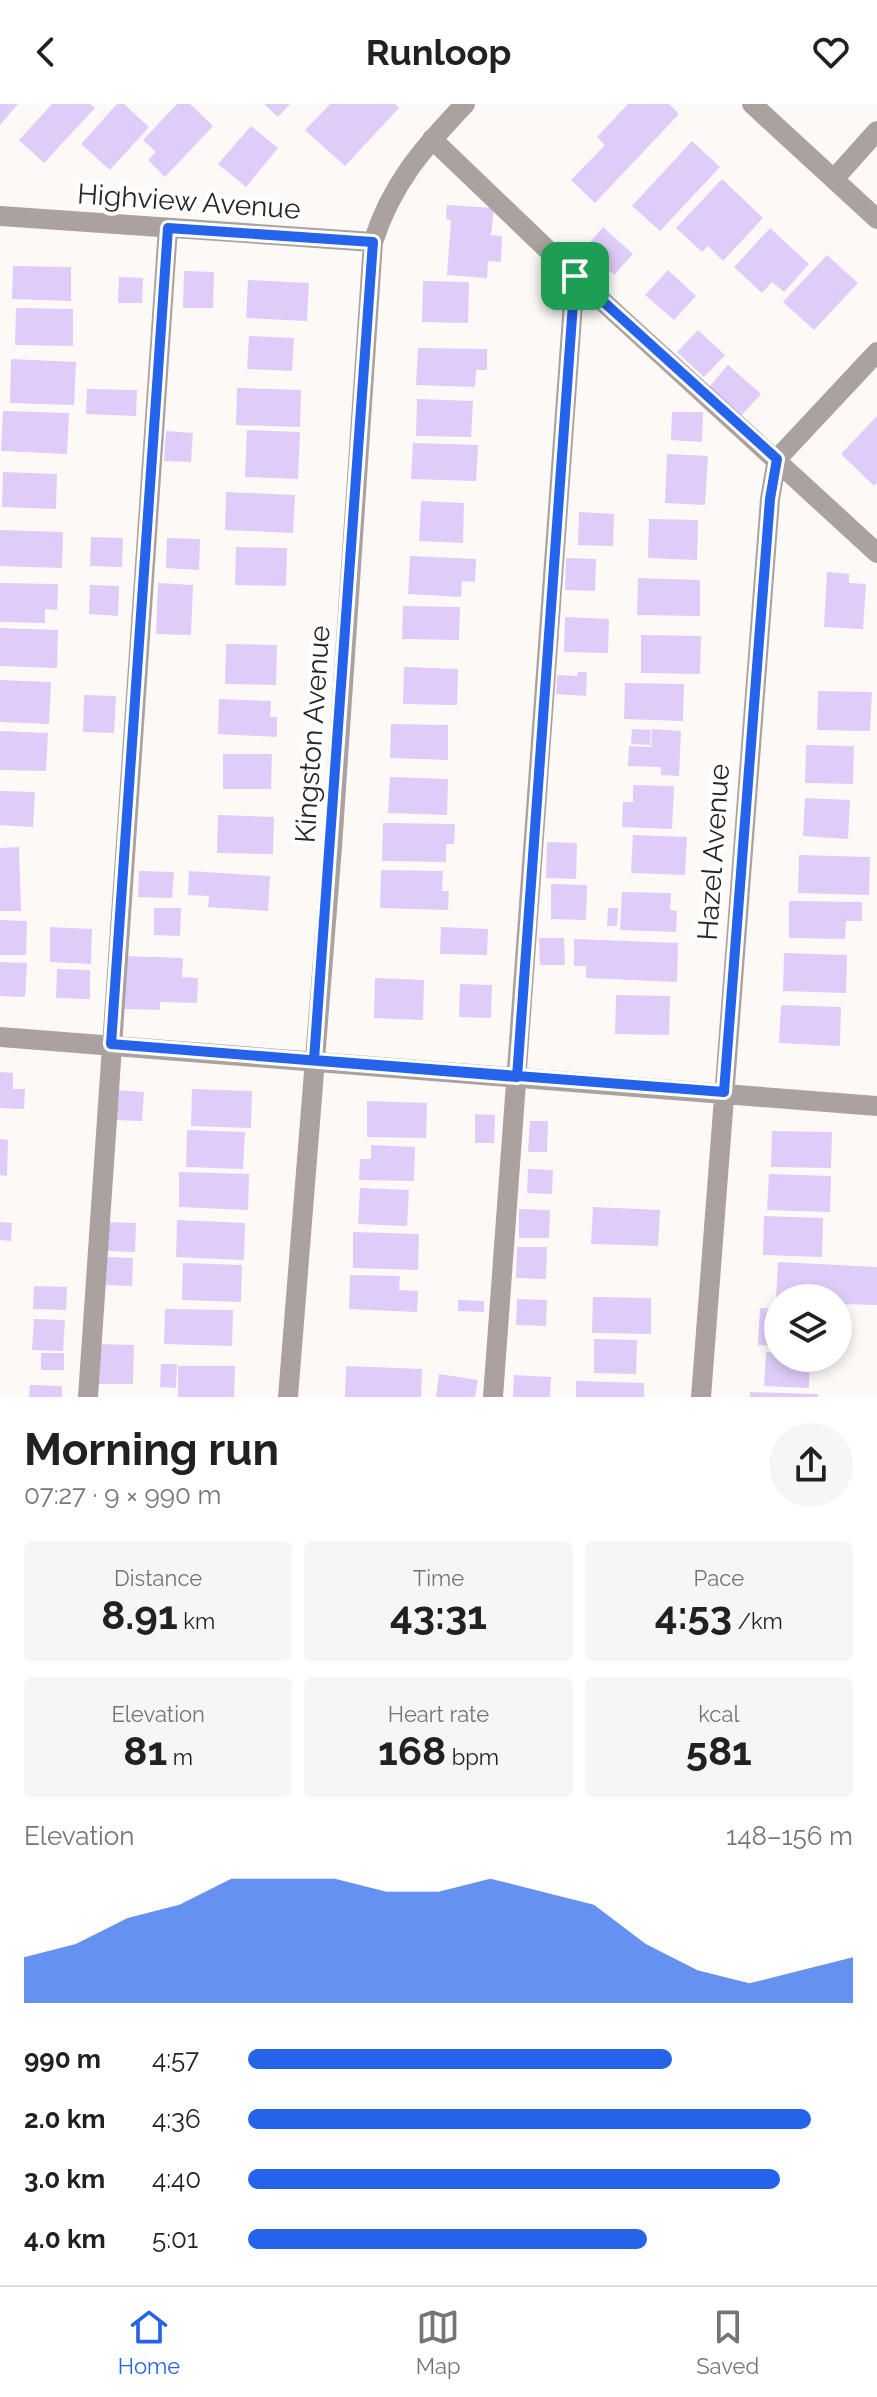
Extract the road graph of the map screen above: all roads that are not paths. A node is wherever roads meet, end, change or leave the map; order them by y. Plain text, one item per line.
1 (465, 104) edge
2 (752, 104) edge
3 (877, 131) edge
4 (432, 139) junction
5 (834, 179) junction
6 (0, 216) edge
7 (877, 219) edge
8 (168, 228) junction
9 (373, 242) junction
10 (575, 276) junction
11 (877, 352) edge
12 (777, 459) junction
13 (877, 553) edge
14 (0, 1037) edge
15 (111, 1044) junction
16 (314, 1060) junction
17 (517, 1077) junction
18 (724, 1092) junction
19 (877, 1106) edge
20 (88, 1397) edge
21 (288, 1397) edge
22 (493, 1397) edge
23 (701, 1397) edge

1 - 4 street, Kingston Avenue
2 - 5 street
3 - 5 street
4 - 9 street, Kingston Avenue
4 - 10 street
5 - 7 street
6 - 8 street, Highview Avenue
8 - 9 street, Highview Avenue
8 - 15 street
9 - 16 street, Kingston Avenue
10 - 12 street
10 - 17 street
11 - 12 street
12 - 13 street
12 - 18 street, Hazel Avenue
14 - 15 street
15 - 16 street
15 - 20 street
16 - 17 street
16 - 21 street, Kingston Avenue
17 - 18 street
17 - 22 street
18 - 19 street
18 - 23 street, Hazel Avenue

